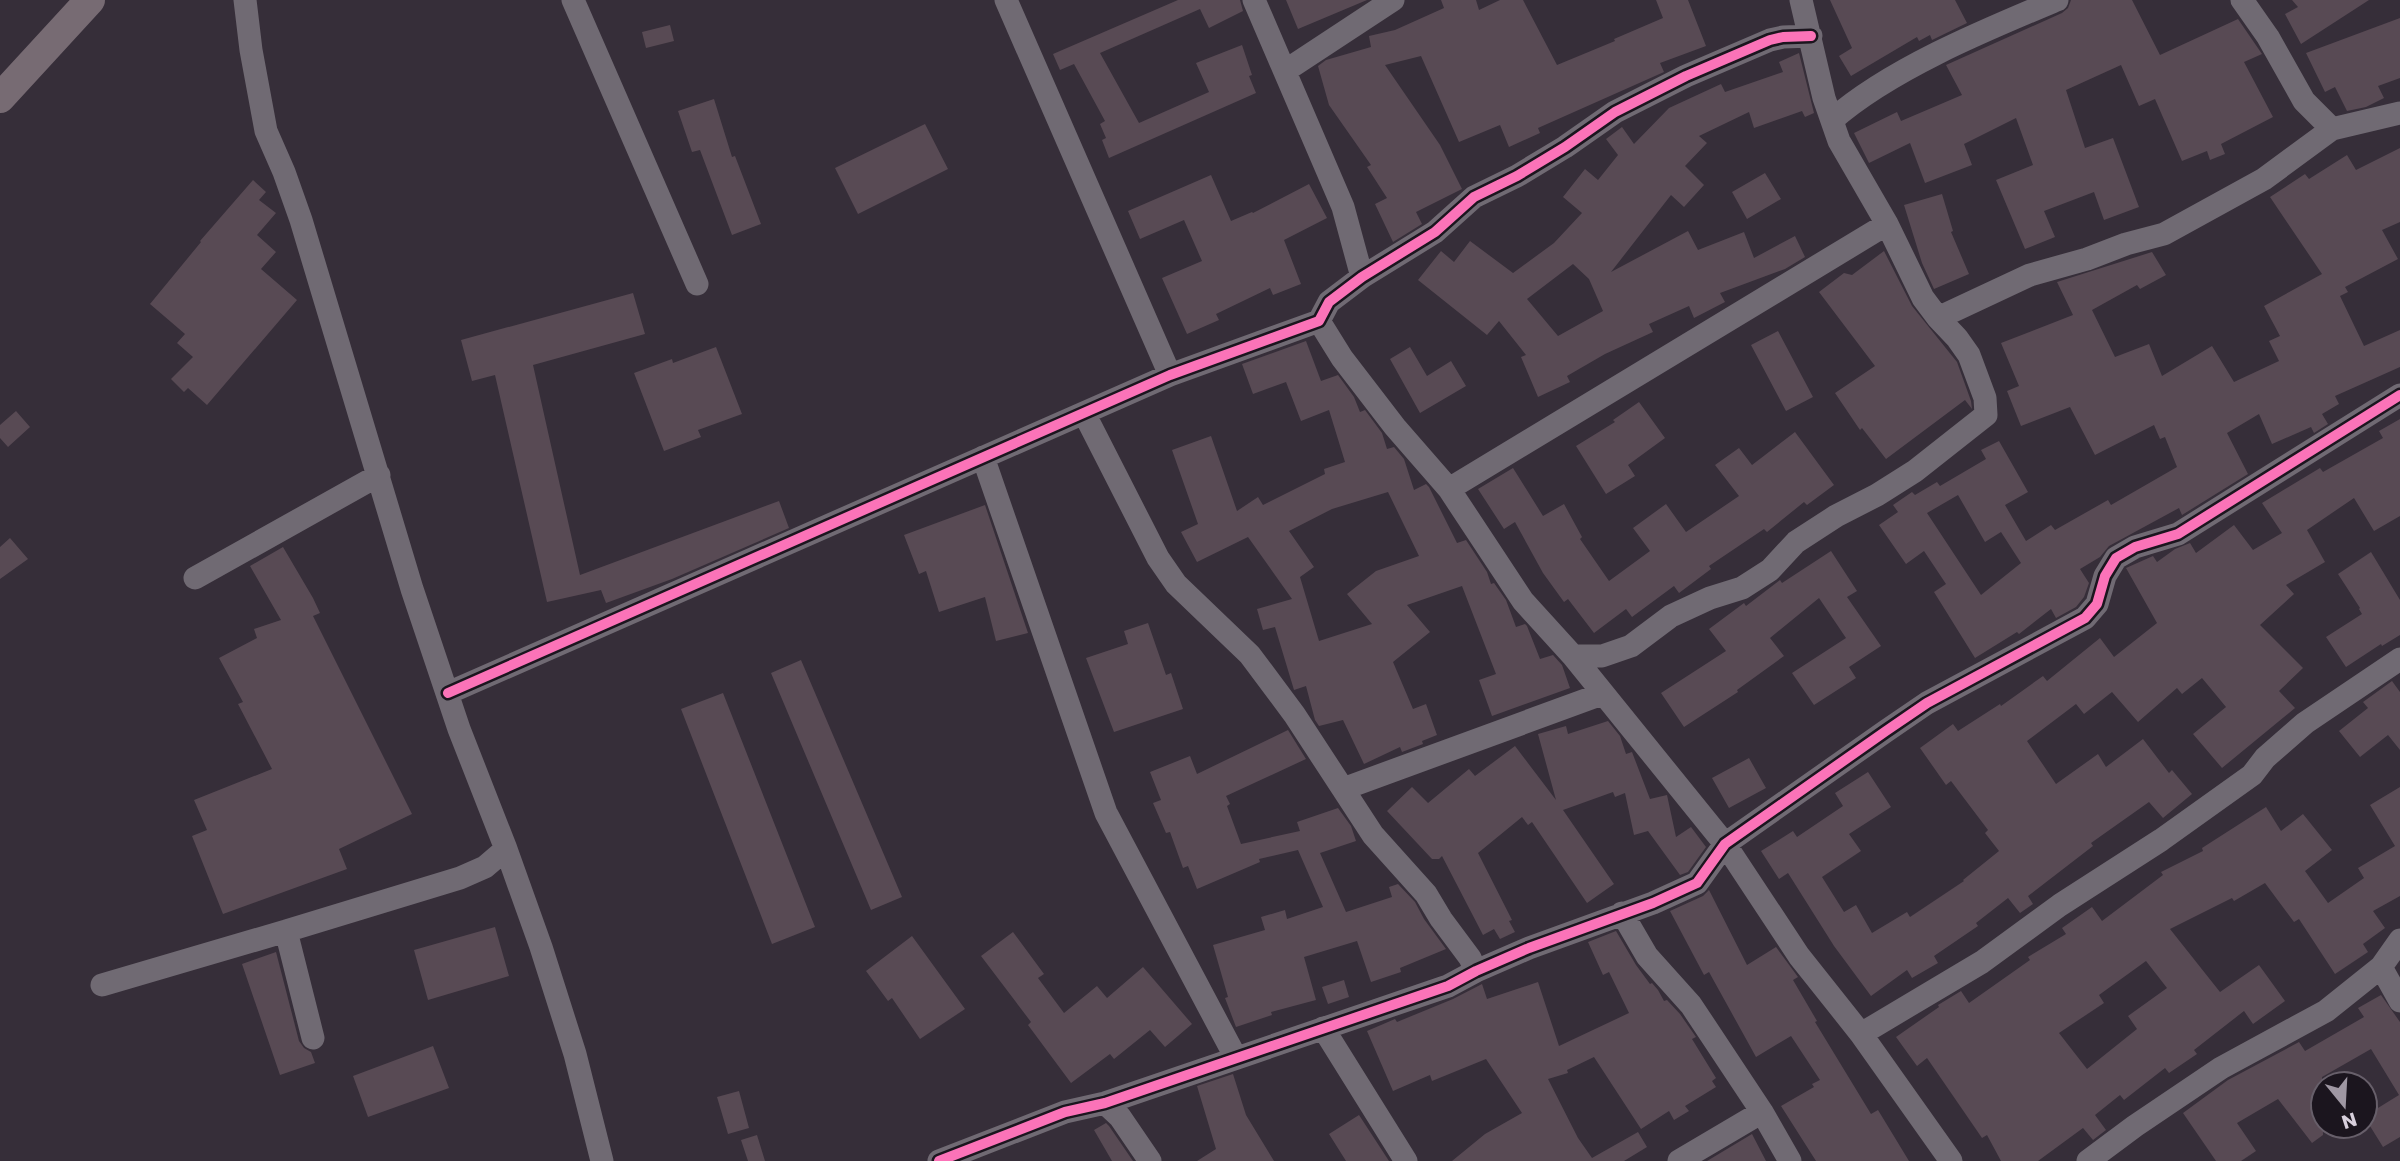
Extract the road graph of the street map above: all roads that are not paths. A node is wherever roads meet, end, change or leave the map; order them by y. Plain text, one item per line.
1 (90, 0) edge
2 (245, 0) edge
3 (573, 0) edge
4 (1006, 0) edge
5 (1254, 0) edge
6 (1394, 0) edge
7 (1801, 0) edge
8 (2057, 0) edge
9 (2242, 0) edge
10 (1811, 36) junction
11 (1285, 72) junction
12 (4, 87) edge
13 (1828, 109) junction
14 (2400, 113) edge
15 (2332, 129) junction
16 (1887, 224) junction
17 (1362, 277) junction
18 (696, 284) dead end
19 (1938, 318) junction
20 (1319, 321) junction
21 (1170, 375) junction
22 (2400, 395) edge
23 (1084, 413) junction
24 (983, 457) junction
25 (379, 475) junction
26 (1449, 489) junction
27 (195, 578) dead end
28 (1573, 656) junction
29 (2400, 659) edge
30 (448, 693) junction
31 (1602, 694) junction
32 (1343, 789) junction
33 (1725, 844) junction
34 (506, 849) junction
35 (1622, 913) junction
36 (286, 931) junction
37 (2400, 940) edge
38 (2381, 967) junction
39 (1476, 971) junction
40 (102, 985) dead end
41 (2400, 1001) edge
42 (1323, 1028) junction
43 (1861, 1034) junction
44 (313, 1038) dead end
45 (1236, 1058) junction
46 (1105, 1103) junction
47 (1762, 1112) junction
48 (602, 1161) edge
49 (939, 1161) edge
50 (1150, 1161) edge
51 (1406, 1161) edge
52 (1679, 1161) edge
53 (1790, 1161) edge
54 (1951, 1161) edge
55 (2088, 1161) edge

1 - 12 main road
2 - 25 street
3 - 18 street
4 - 21 street
5 - 11 street
6 - 11 street
7 - 10 street
8 - 13 street
9 - 15 street
10 - 13 street
10 - 17 street
11 - 17 street
13 - 16 street
14 - 15 street
15 - 19 street
16 - 19 street
16 - 26 street
17 - 20 street
19 - 28 street
20 - 21 street
20 - 26 street
21 - 23 street
22 - 33 street
23 - 24 street
23 - 32 street
24 - 30 street
24 - 45 street
25 - 27 street
25 - 30 street
26 - 28 street
28 - 31 street
29 - 43 street
30 - 34 street
31 - 32 street
31 - 33 street
32 - 39 street
33 - 35 street
33 - 43 street
34 - 36 street
34 - 48 street
35 - 39 street
35 - 47 street
36 - 40 street
36 - 44 street
37 - 38 street
38 - 41 street
38 - 55 street
39 - 42 street
42 - 45 street
42 - 51 street
43 - 54 street
45 - 46 street
46 - 49 street
46 - 50 street
47 - 52 street
47 - 53 street

